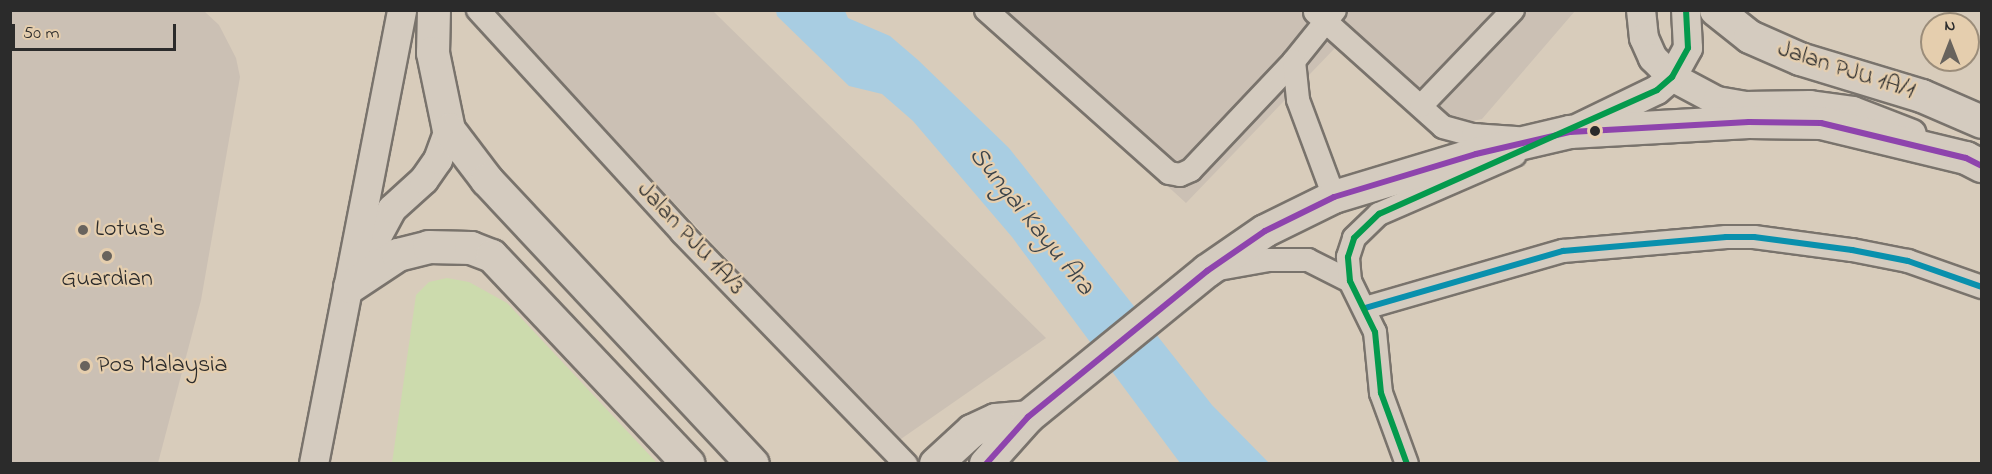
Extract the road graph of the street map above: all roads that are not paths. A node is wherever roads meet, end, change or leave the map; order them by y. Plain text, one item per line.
1 (402, 10) edge
2 (434, 10) edge
3 (478, 10) edge
4 (986, 10) edge
5 (1513, 10) edge
6 (1641, 10) edge
7 (1686, 10) edge
8 (1716, 10) edge
9 (1325, 14) edge
10 (1293, 61) junction
11 (1672, 78) junction
12 (1421, 106) junction
13 (1982, 122) edge
14 (449, 130) junction
15 (1570, 132) junction
16 (1532, 140) junction
17 (1974, 162) edge
18 (1334, 197) junction
19 (1207, 271) junction
20 (1350, 281) junction
21 (350, 287) junction
22 (1982, 287) edge
23 (1365, 308) junction
24 (1033, 413) junction
25 (314, 464) edge
26 (689, 464) edge
27 (753, 464) edge
28 (906, 464) edge
29 (936, 464) edge
30 (986, 464) edge
31 (1407, 464) edge

1 - 21 street
2 - 14 main road
3 - 28 street, Jalan PJU 1A/3
4 - 10 street
5 - 12 street
6 - 11 street
7 - 11 street
8 - 13 main road, Jalan PJU 1A/1
9 - 10 street
9 - 12 street
10 - 18 street
11 - 15 street
11 - 17 street
12 - 16 street
14 - 21 street
14 - 27 main road
15 - 16 main road
15 - 17 main road
15 - 20 street
16 - 18 main road
18 - 19 main road
19 - 20 street
19 - 24 main road
20 - 23 street
21 - 25 street
21 - 26 main road
22 - 23 street
23 - 31 street
24 - 29 main road
24 - 30 main road

